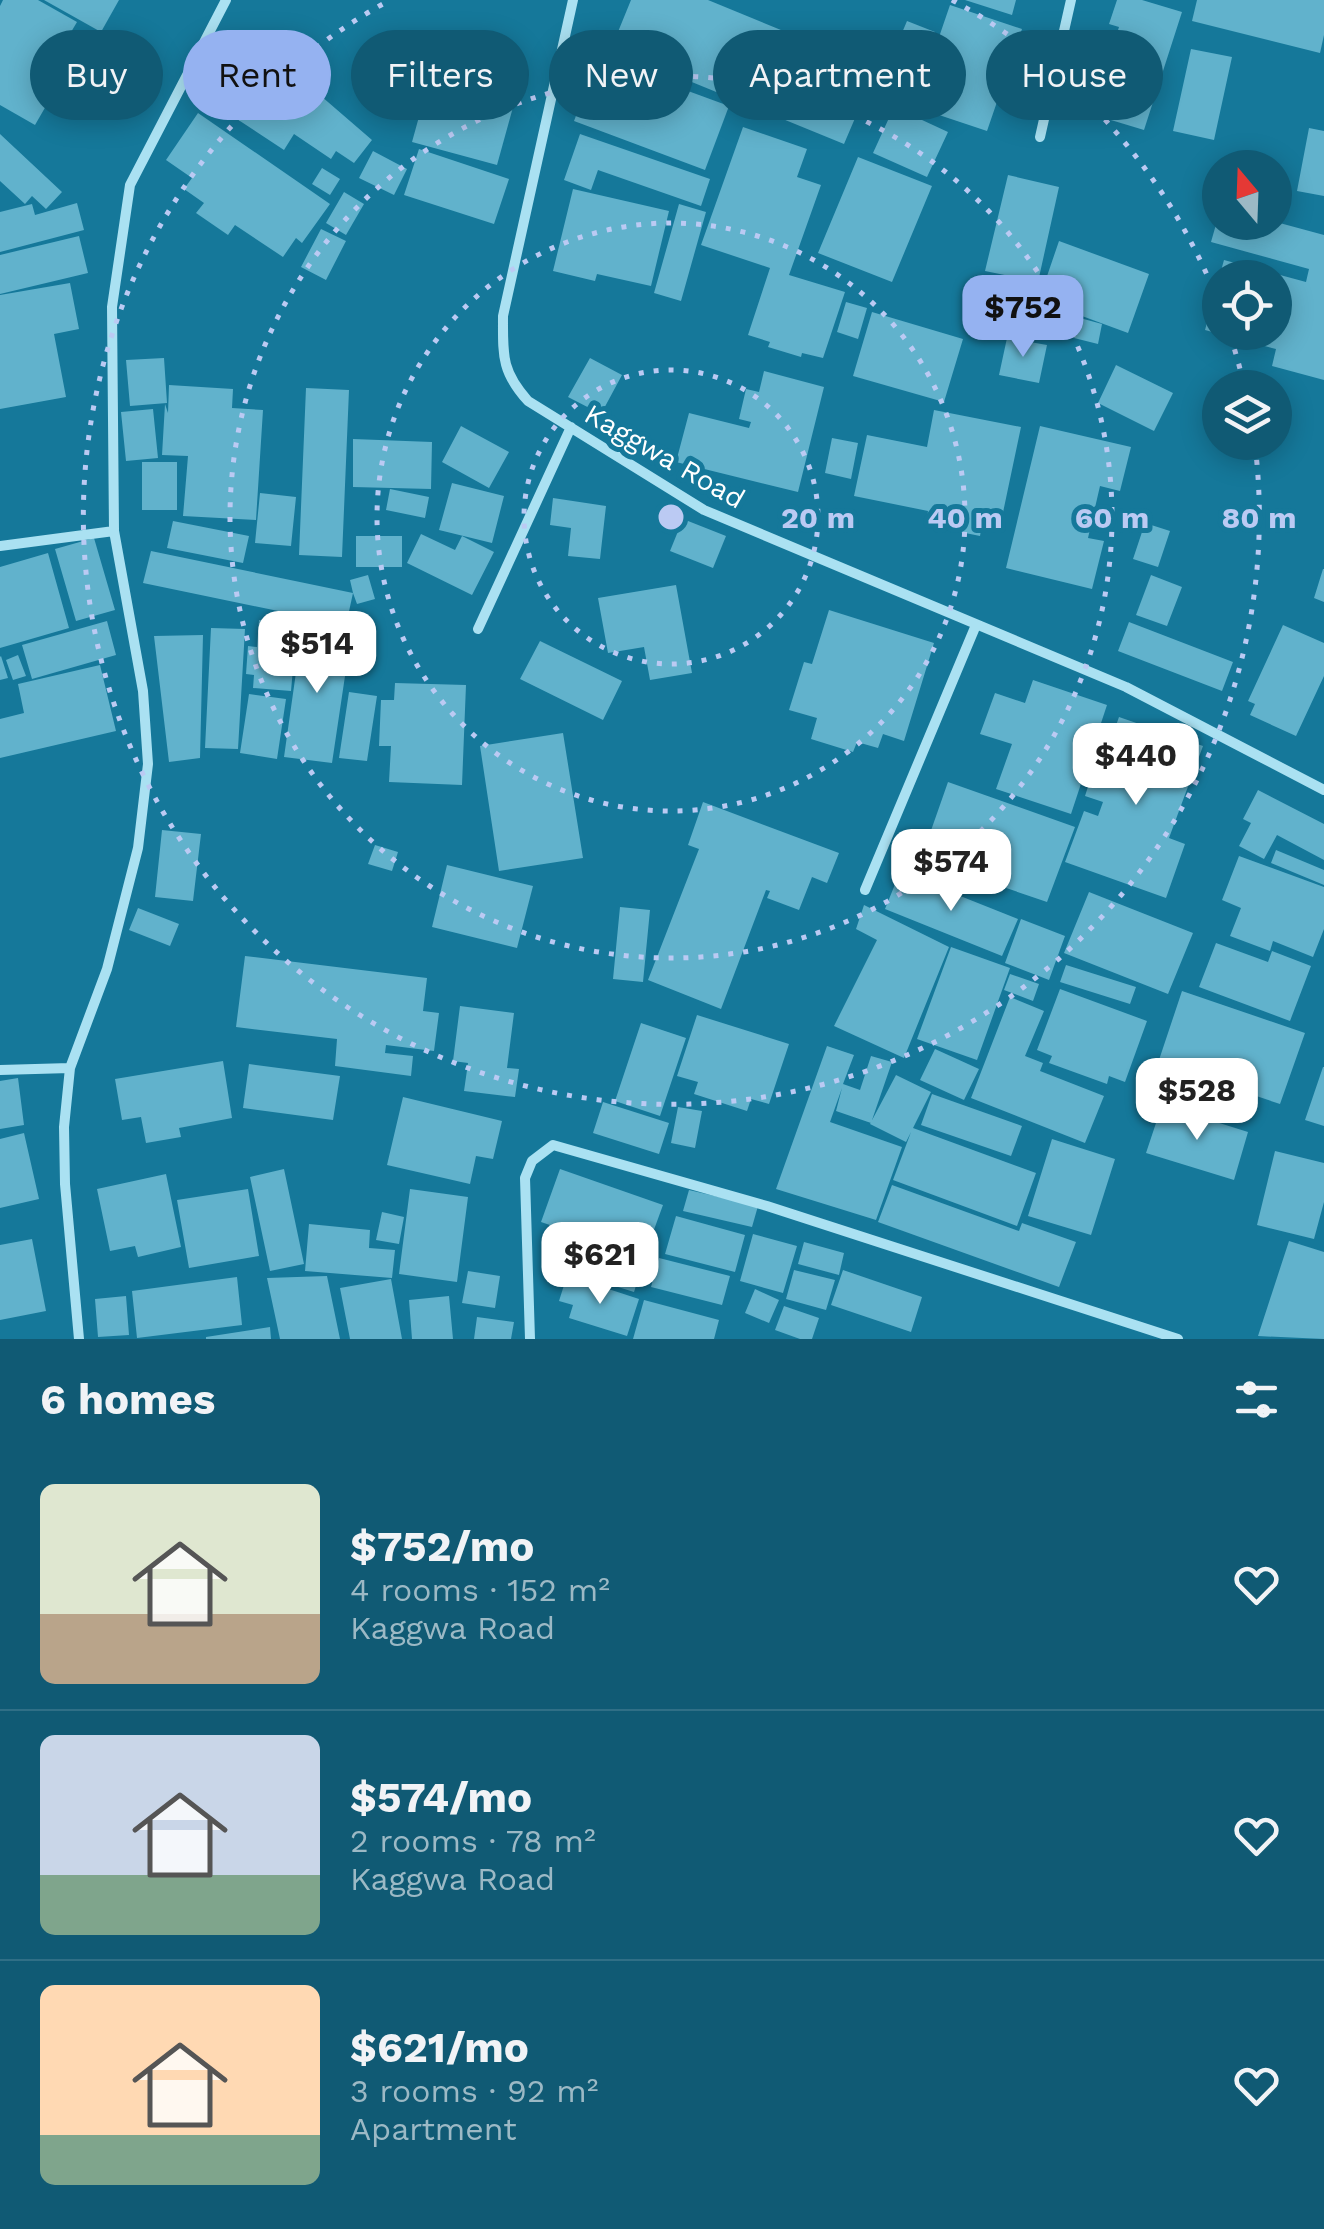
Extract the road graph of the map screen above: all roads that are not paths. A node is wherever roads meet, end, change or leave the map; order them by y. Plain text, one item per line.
1 (226, 0) edge
2 (573, 0) edge
3 (1071, 0) edge
4 (1040, 137) dead end
5 (571, 427) junction
6 (114, 531) junction
7 (0, 546) edge
8 (976, 625) junction
9 (478, 628) dead end
10 (1324, 790) edge
11 (865, 890) dead end
12 (70, 1068) junction
13 (0, 1070) edge
14 (79, 1339) edge
15 (530, 1339) edge
16 (1178, 1339) edge

1 - 6 street
2 - 5 street, Kaggwa Road
3 - 4 street
5 - 8 street, Kaggwa Road
5 - 9 street
6 - 7 street
6 - 12 street
8 - 10 street, Kaggwa Road
8 - 11 street
12 - 13 street
12 - 14 street
15 - 16 street

